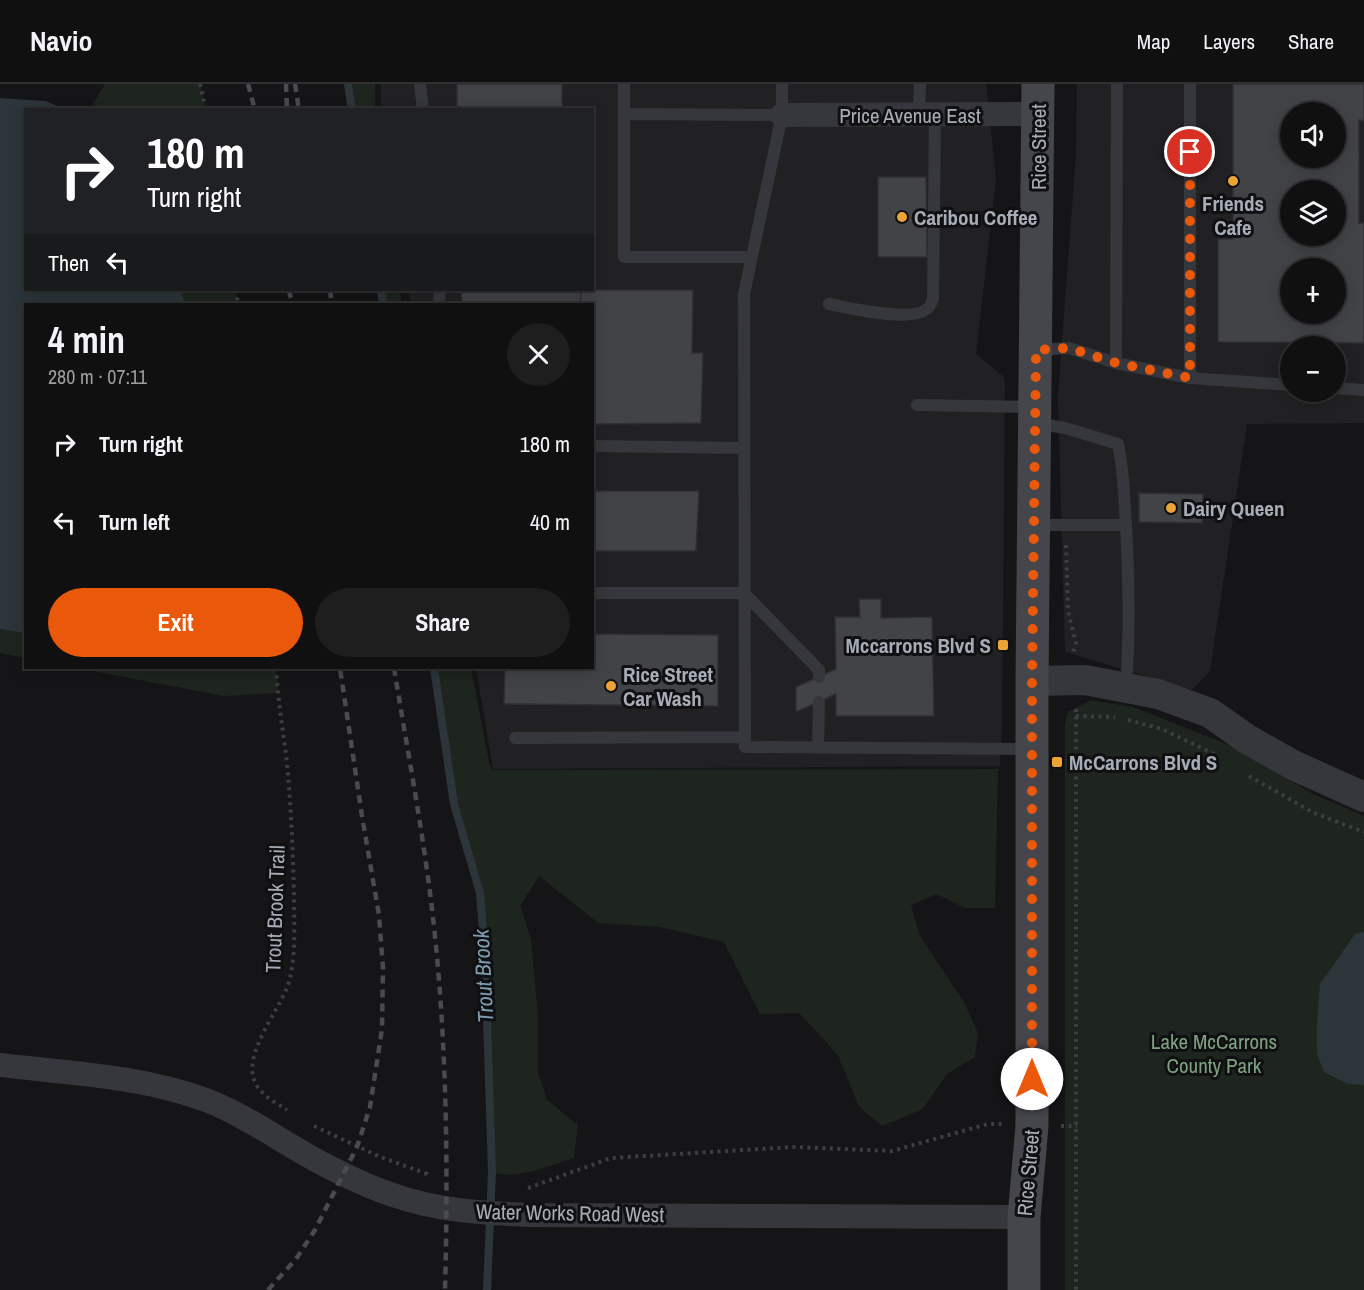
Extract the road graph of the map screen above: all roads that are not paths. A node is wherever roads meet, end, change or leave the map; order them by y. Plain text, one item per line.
1 (420, 84) edge
2 (624, 84) edge
3 (782, 84) edge
4 (920, 84) edge
5 (1117, 84) edge
6 (1190, 84) edge
7 (1038, 99) edge
8 (423, 108) edge
9 (624, 114) junction
10 (782, 115) junction
11 (927, 115) junction
12 (752, 256) junction
13 (830, 304) dead end
14 (1036, 350) junction
15 (1116, 363) junction
16 (1190, 378) junction
17 (1280, 384) edge
18 (1346, 389) edge
19 (1364, 390) edge
20 (917, 405) dead end
21 (1035, 415) junction
22 (594, 446) edge
23 (744, 448) junction
24 (1050, 525) junction
25 (1126, 525) junction
26 (594, 592) edge
27 (744, 593) junction
28 (819, 677) dead end
29 (1032, 681) junction
30 (1126, 687) junction
31 (819, 702) dead end
32 (745, 737) junction
33 (515, 738) dead end
34 (818, 747) junction
35 (1032, 749) junction
36 (1364, 796) edge
37 (0, 1065) edge
38 (1024, 1216) junction
39 (1024, 1290) edge

1 - 8 lane
2 - 9 lane
3 - 10 lane
4 - 11 lane
5 - 15 lane
6 - 16 lane
7 - 11 street, Price Avenue East
7 - 14 main road, Rice Street
9 - 10 lane
9 - 12 lane
10 - 11 street, Price Avenue East
10 - 12 lane
11 - 13 lane
12 - 23 lane
14 - 15 lane
14 - 21 main road, Rice Street
15 - 16 lane
16 - 17 lane
18 - 19 lane
20 - 21 lane
21 - 24 main road, Rice Street
21 - 25 lane
22 - 23 lane
23 - 27 lane
24 - 25 lane
24 - 29 main road, Rice Street
25 - 30 lane
26 - 27 lane
27 - 28 lane
27 - 32 lane
29 - 30 street
29 - 35 main road, Rice Street
30 - 36 street
31 - 34 lane
32 - 33 lane
32 - 34 lane
34 - 35 lane
35 - 38 main road, Rice Street
37 - 38 street, Water Works Road West
38 - 39 main road, Rice Street

